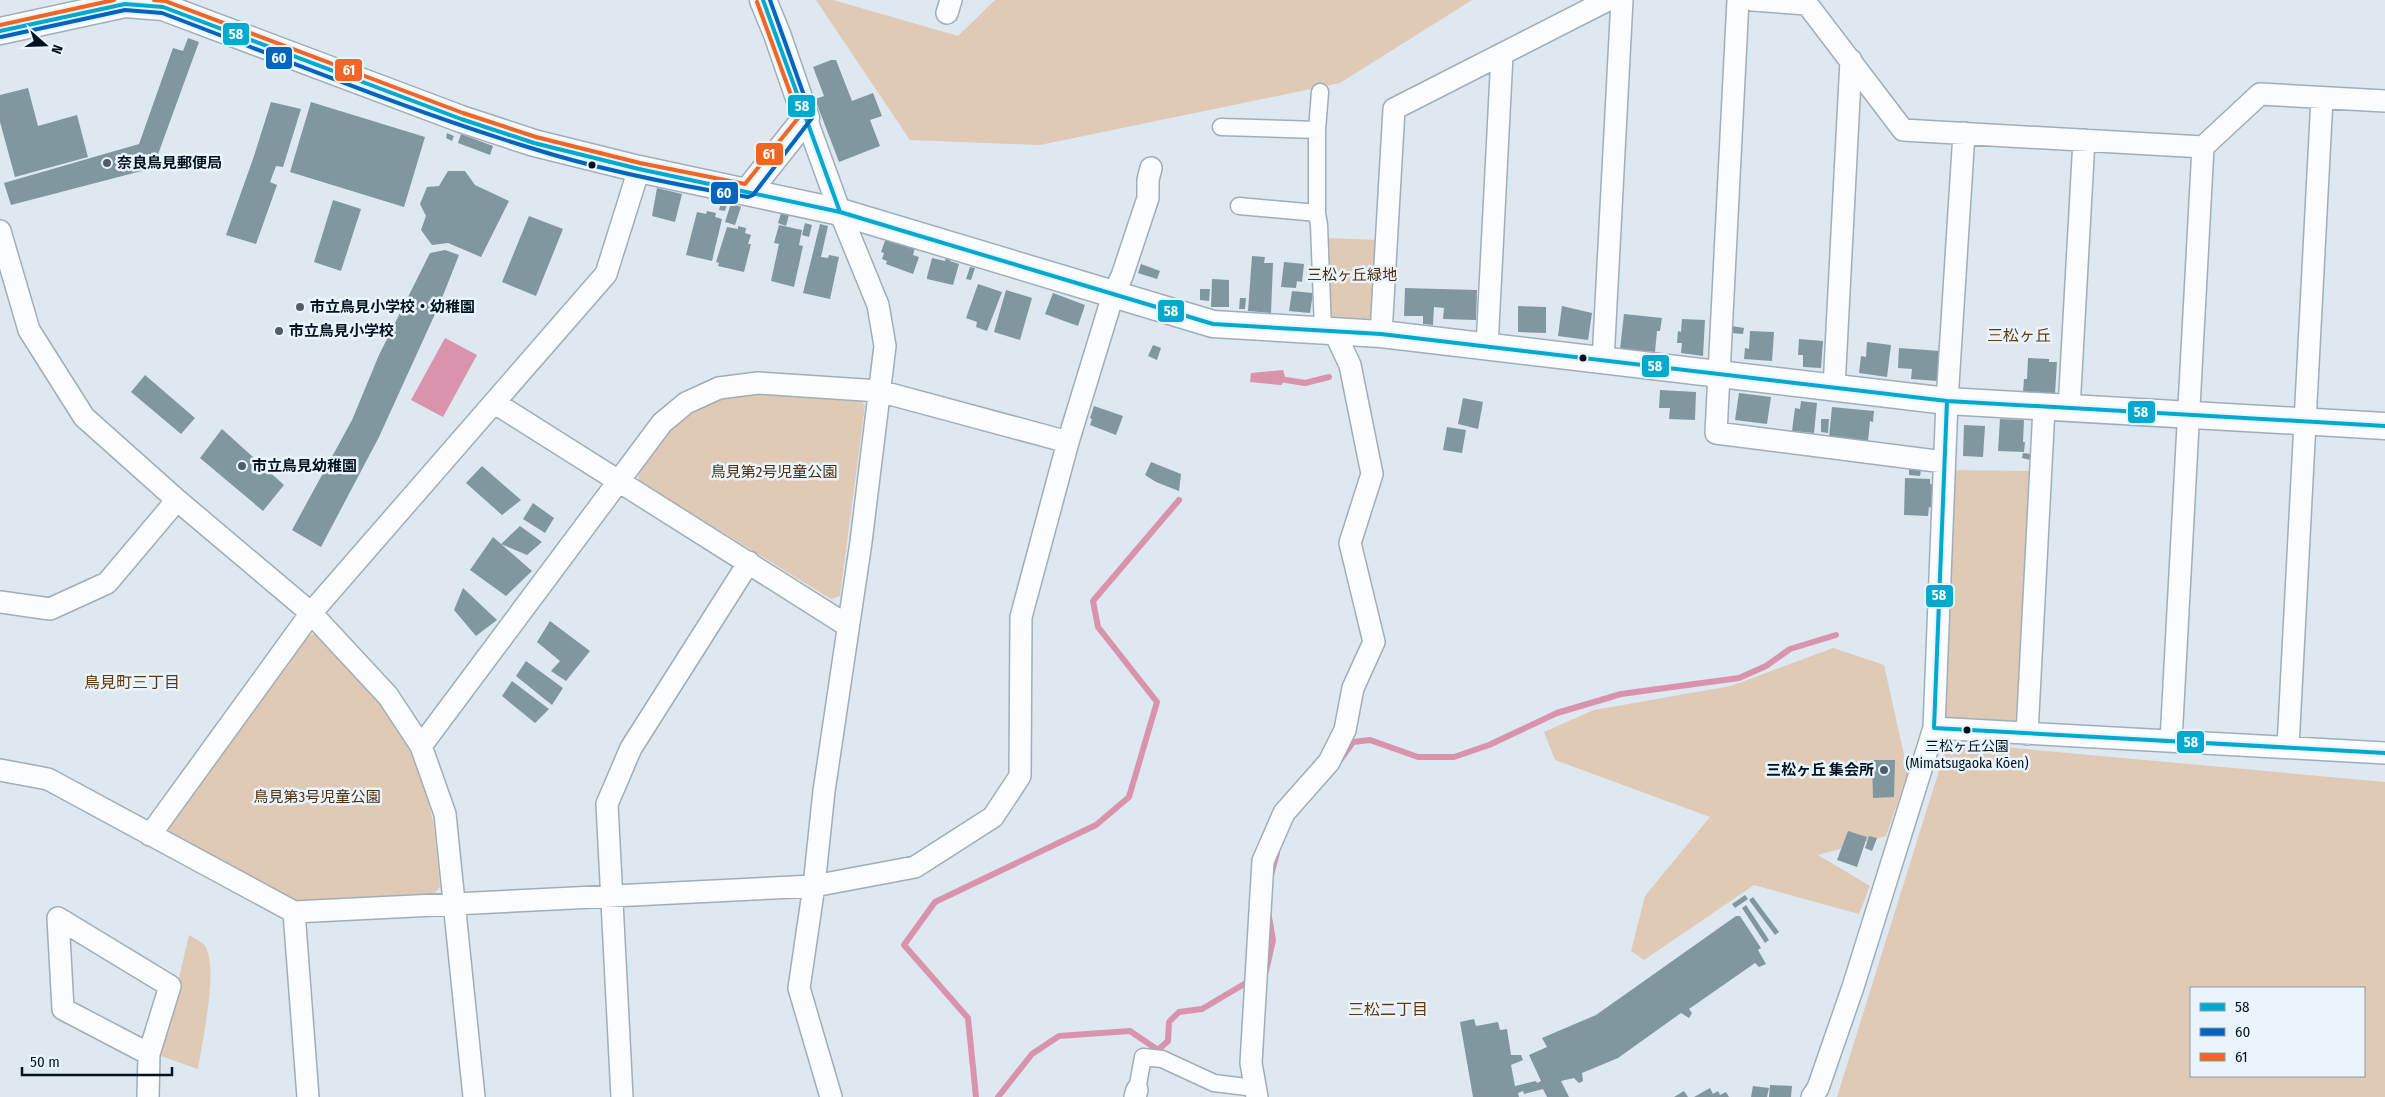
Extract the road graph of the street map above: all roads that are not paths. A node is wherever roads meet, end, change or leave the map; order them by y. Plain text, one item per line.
1 (763, 0) edge
2 (1608, 0) edge
3 (1622, 0) edge
4 (1738, 0) edge
5 (1752, 0) edge
6 (0, 31) edge
7 (1502, 55) junction
8 (1851, 60) junction
9 (1320, 92) dead end
10 (2322, 98) junction
11 (2385, 101) edge
12 (806, 118) junction
13 (1221, 127) dead end
14 (1316, 130) junction
15 (1964, 132) junction
16 (2084, 140) junction
17 (2203, 147) junction
18 (1150, 168) dead end
19 (639, 169) junction
20 (748, 191) junction
21 (1239, 206) dead end
22 (840, 212) junction
23 (1317, 212) junction
24 (0, 232) edge
25 (1112, 295) junction
26 (1329, 331) junction
27 (1381, 334) junction
28 (1487, 347) junction
29 (1603, 361) junction
30 (1718, 375) junction
31 (1834, 388) junction
32 (879, 391) junction
33 (1947, 401) junction
34 (495, 403) junction
35 (2057, 409) junction
36 (2189, 415) junction
37 (2305, 422) junction
38 (2385, 426) edge
39 (1068, 442) junction
40 (1944, 462) junction
41 (620, 480) junction
42 (177, 500) junction
43 (749, 562) junction
44 (0, 602) edge
45 (311, 613) junction
46 (848, 626) junction
47 (1934, 728) junction
48 (2027, 734) junction
49 (2171, 741) junction
50 (420, 746) junction
51 (2288, 747) junction
52 (2385, 753) edge
53 (0, 770) edge
54 (150, 835) junction
55 (814, 886) junction
56 (613, 896) junction
57 (454, 902) junction
58 (294, 912) junction
59 (149, 1054) junction
60 (1256, 1092) edge
61 (1136, 1093) edge
62 (148, 1097) edge
63 (308, 1097) edge
64 (474, 1097) edge
65 (622, 1097) edge
66 (831, 1097) edge
67 (1812, 1097) edge

1 - 12 street
2 - 7 street
3 - 29 street
4 - 30 street
5 - 8 street
6 - 19 street
7 - 27 street
7 - 28 street
8 - 15 street
8 - 31 street
9 - 14 street
10 - 11 street
10 - 17 street
10 - 37 street
12 - 20 street
12 - 22 street
13 - 14 street
14 - 23 street
15 - 16 street
15 - 33 street
16 - 17 street
16 - 35 street
17 - 36 street
18 - 25 street
19 - 20 street
19 - 34 street
20 - 22 street
21 - 23 street
22 - 25 street
22 - 32 street
23 - 26 street
24 - 42 street
25 - 26 street
25 - 39 street
26 - 27 street
26 - 60 street
27 - 28 street
28 - 29 street
29 - 30 street
30 - 31 street
30 - 40 street
31 - 33 street
32 - 39 street
32 - 41 street
32 - 46 street
33 - 35 street
33 - 40 street
34 - 41 street
34 - 45 street
35 - 36 street
35 - 48 street
36 - 37 street
36 - 49 street
37 - 38 street
37 - 51 street
39 - 55 street
40 - 47 street
41 - 43 street
41 - 50 street
42 - 44 street
42 - 45 street
43 - 46 street
43 - 56 street
45 - 50 street
45 - 54 street
46 - 55 street
47 - 48 street
47 - 67 street
48 - 49 street
49 - 51 street
50 - 57 street
51 - 52 street
53 - 54 street
54 - 58 street
55 - 56 street
55 - 66 street
56 - 57 street
56 - 65 street
57 - 58 street
57 - 64 street
58 - 63 street
59 - 59 street
59 - 62 street
60 - 61 street

